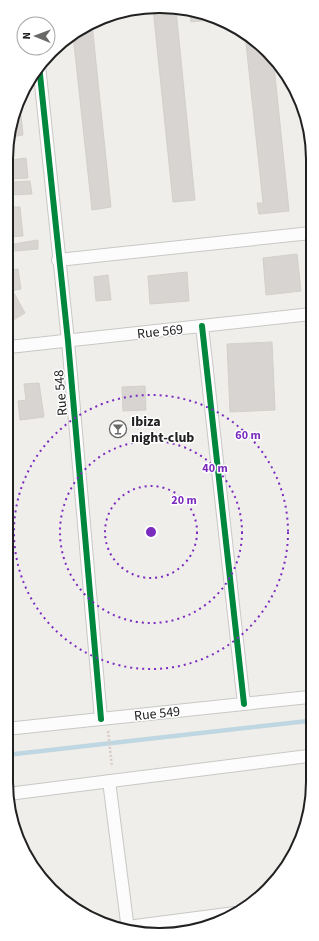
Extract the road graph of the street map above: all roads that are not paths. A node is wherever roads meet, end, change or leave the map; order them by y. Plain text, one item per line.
1 (41, 74) edge
2 (306, 234) edge
3 (58, 260) junction
4 (306, 315) edge
5 (202, 326) junction
6 (68, 341) junction
7 (13, 347) edge
8 (306, 697) edge
9 (244, 704) junction
10 (101, 719) junction
11 (13, 728) edge
12 (306, 756) edge
13 (109, 781) junction
14 (13, 793) edge
15 (220, 915) edge
16 (125, 924) edge
17 (137, 926) edge

1 - 3 street, Rue 548
2 - 3 street
3 - 6 street, Rue 548
4 - 5 street, Rue 569
5 - 6 street, Rue 569
5 - 9 street
6 - 7 street, Rue 569
6 - 10 street, Rue 548
8 - 9 street, Rue 549
9 - 10 street, Rue 549
10 - 11 street, Rue 549
12 - 13 street
13 - 14 street
13 - 16 street
15 - 17 street

